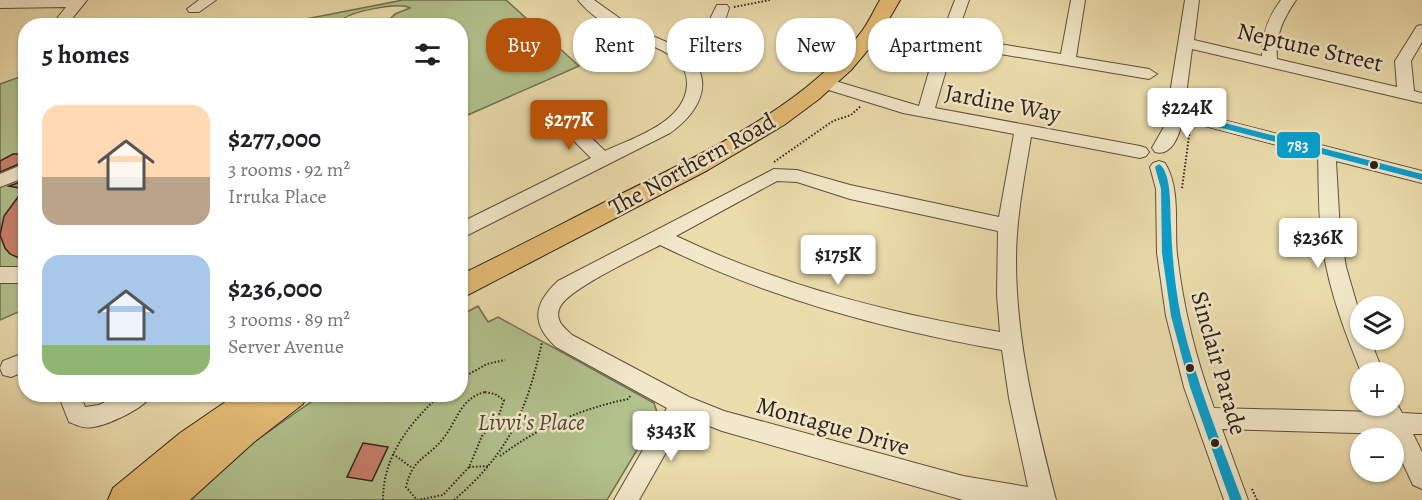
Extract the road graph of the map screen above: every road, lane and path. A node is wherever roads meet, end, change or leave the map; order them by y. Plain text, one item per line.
1 (209, 0) edge
2 (585, 0) edge
3 (770, 0) edge
4 (890, 0) edge
5 (962, 0) edge
6 (1078, 0) edge
7 (1192, 0) edge
8 (1289, 0) edge
9 (79, 1) edge
10 (0, 4) edge
11 (722, 8) joint
12 (194, 9) dead end
13 (65, 18) edge
14 (719, 18) edge
15 (955, 18) edge
16 (1422, 29) edge
17 (1187, 43) junction
18 (667, 48) edge
19 (1003, 49) edge
20 (1068, 60) junction
21 (1270, 63) junction
22 (692, 72) edge
23 (937, 72) edge
24 (1149, 74) dead end
25 (825, 83) junction
26 (1414, 96) edge
27 (862, 106) dead end
28 (925, 113) junction
29 (1175, 113) junction
30 (561, 118) dead end
31 (1194, 128) dead end
32 (1023, 131) junction
33 (1180, 144) dead end
34 (1186, 146) junction
35 (1327, 153) junction
36 (1160, 157) junction
37 (602, 159) junction
38 (767, 167) dead end
39 (18, 173) edge
40 (1422, 177) edge
41 (0, 181) edge
42 (1181, 198) dead end
43 (468, 223) edge
44 (1008, 226) junction
45 (661, 237) junction
46 (0, 275) edge
47 (18, 275) edge
48 (468, 284) edge
49 (542, 340) dead end
50 (1011, 343) junction
51 (505, 360) dead end
52 (1368, 362) edge
53 (468, 374) edge
54 (633, 393) dead end
55 (468, 399) edge
56 (72, 402) edge
57 (129, 402) edge
58 (252, 402) edge
59 (282, 402) edge
60 (433, 402) edge
61 (465, 402) edge
62 (681, 404) junction
63 (1350, 415) edge
64 (1391, 416) edge
65 (1396, 416) edge
66 (1206, 418) junction
67 (1422, 424) edge
68 (393, 454) junction
69 (497, 458) junction
70 (469, 466) junction
71 (490, 466) junction
72 (411, 467) junction
73 (1422, 477) edge
74 (125, 500) edge
75 (165, 500) edge
76 (383, 500) edge
77 (454, 500) edge
78 (626, 500) edge
79 (1038, 500) edge
80 (1044, 500) edge
81 (1236, 500) edge

1 - 12 street
2 - 18 street
3 - 11 path
4 - 25 highway, The Northern Road
5 - 15 street
6 - 20 street
7 - 17 street
8 - 21 street
9 - 10 street
9 - 13 street
11 - 14 street
16 - 26 street
17 - 21 street, Neptune Street
17 - 29 street
19 - 20 street
20 - 24 street
21 - 26 street, Neptune Street
22 - 37 street
23 - 28 street
25 - 28 street, Jardine Way
25 - 48 highway, The Northern Road
27 - 38 path
28 - 32 street, Jardine Way
29 - 35 street
29 - 36 street
30 - 37 street
31 - 34 path
32 - 36 street, Jardine Way
32 - 44 street
33 - 34 path
34 - 42 path
35 - 40 street
35 - 52 street
36 - 66 street, Sinclair Parade
37 - 43 street
39 - 41 street
44 - 45 street, Montague Drive
44 - 50 street
45 - 50 street
45 - 62 street, Montague Drive
46 - 47 street
49 - 69 path
50 - 80 street
51 - 53 path
54 - 69 path
55 - 70 path
56 - 57 street
58 - 74 highway
59 - 75 highway
60 - 68 path
61 - 72 path
62 - 78 street
62 - 79 street, Montague Drive
63 - 66 street
64 - 73 street
65 - 67 street
66 - 81 street, Sinclair Parade
68 - 72 path
68 - 76 path
69 - 71 path
70 - 71 path
70 - 72 path
71 - 77 path

